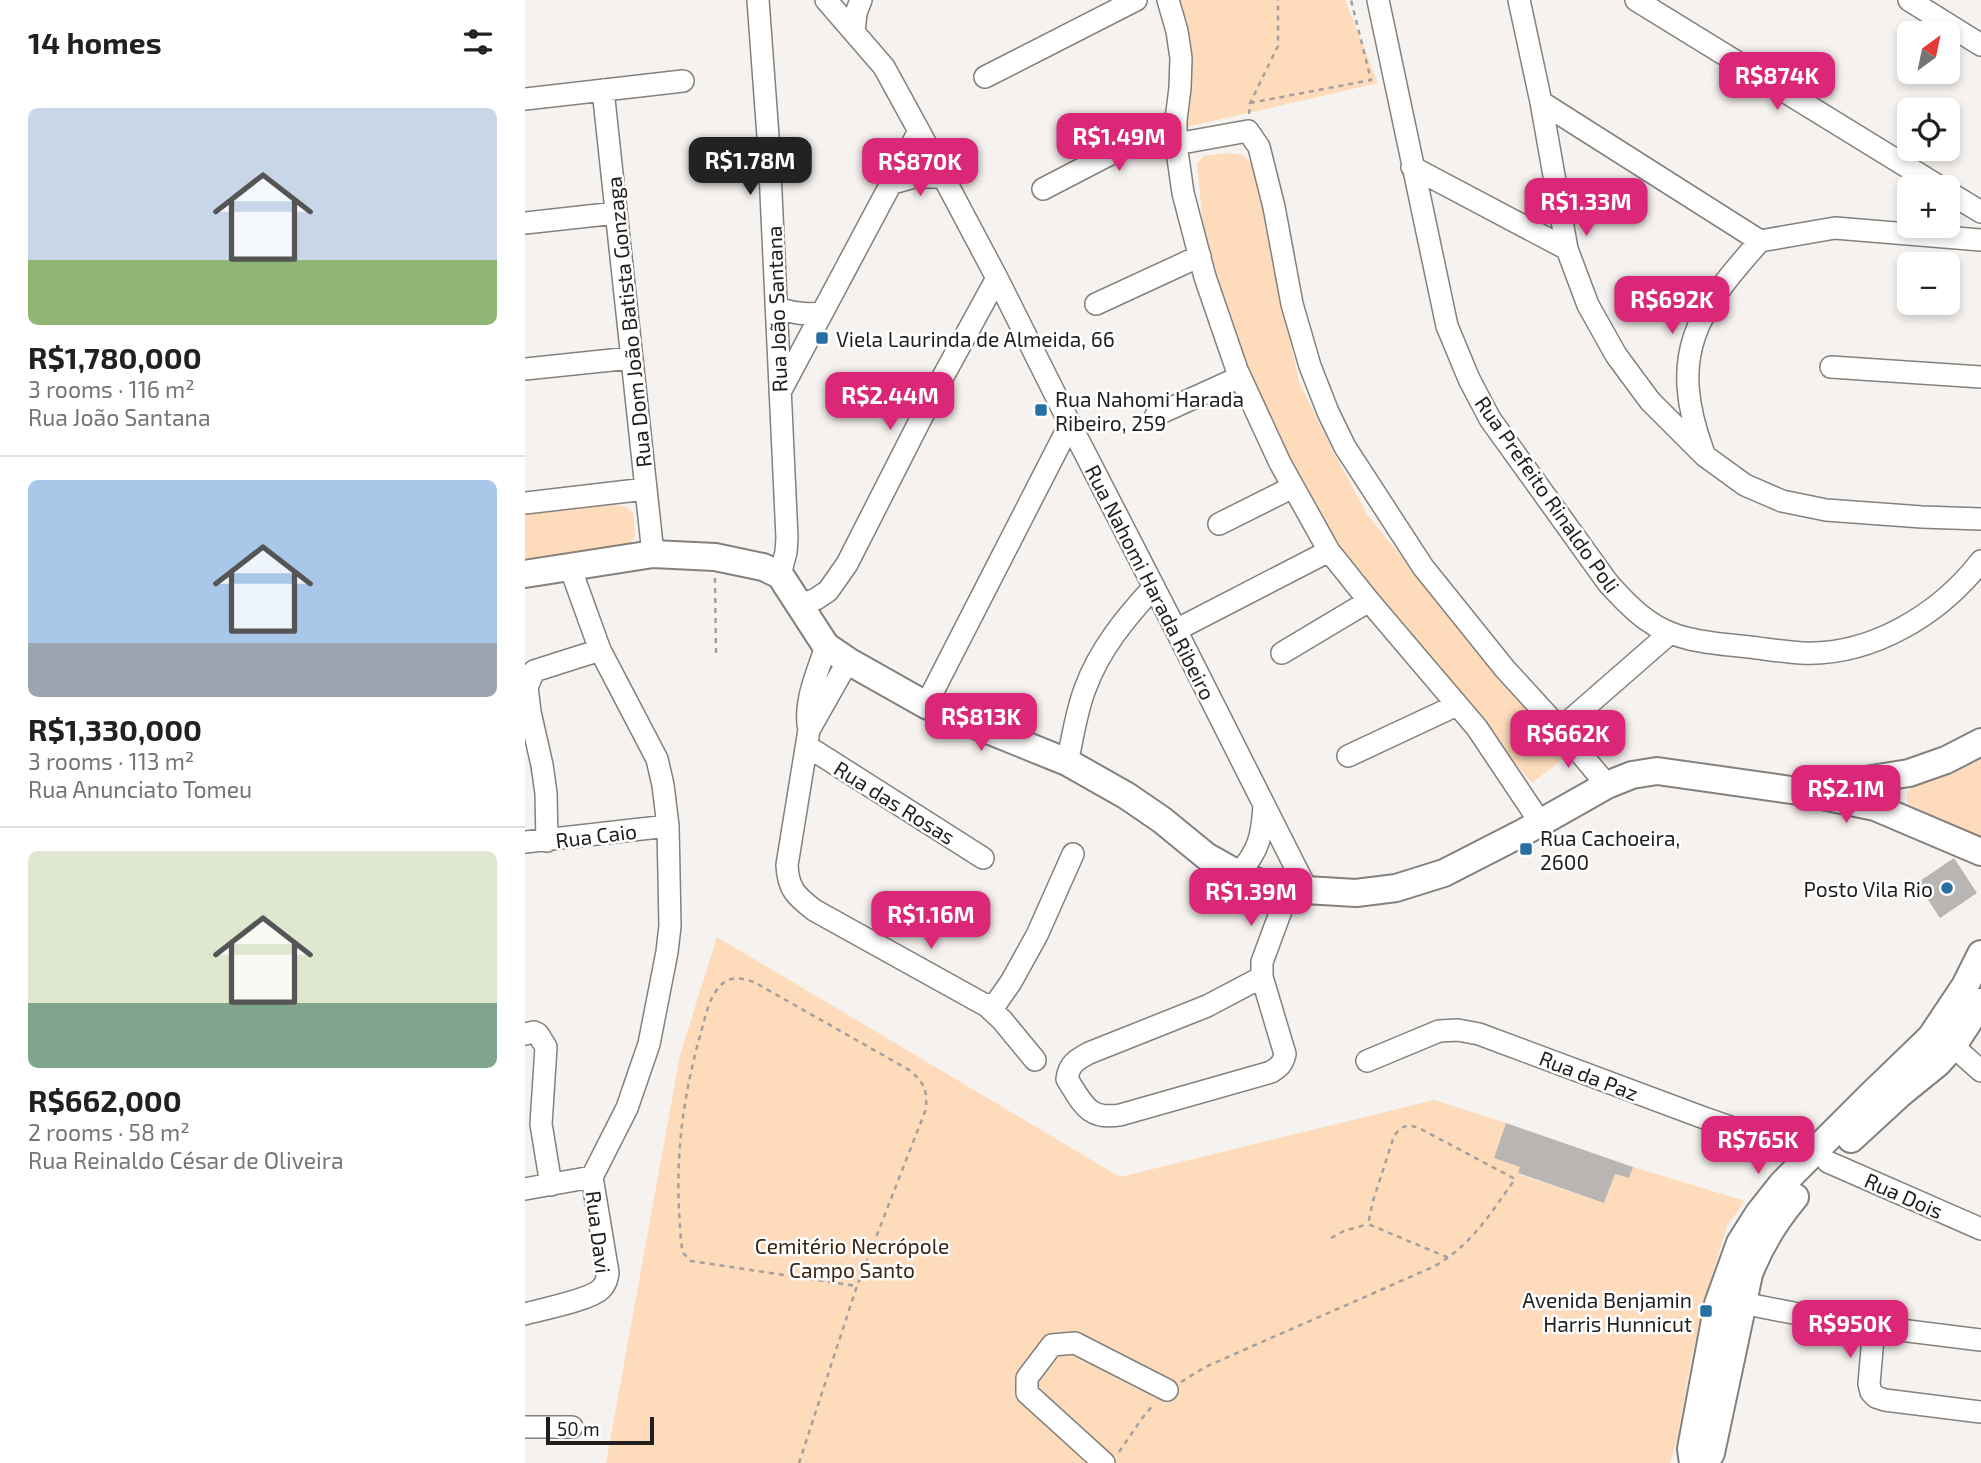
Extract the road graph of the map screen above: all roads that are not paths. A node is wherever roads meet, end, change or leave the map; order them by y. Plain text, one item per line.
1 (758, 0) edge
2 (826, 0) edge
3 (860, 0) edge
4 (1136, 0) edge
5 (1168, 0) edge
6 (1378, 0) edge
7 (1519, 0) edge
8 (1636, 0) edge
9 (1909, 0) edge
10 (854, 32) junction
11 (1981, 45) edge
12 (985, 77) dead end
13 (683, 81) dead end
14 (603, 90) junction
15 (525, 99) edge
16 (1541, 102) junction
17 (1176, 120) junction
18 (919, 131) junction
19 (1176, 144) junction
20 (1412, 167) junction
21 (1920, 175) edge
22 (943, 177) junction
23 (890, 184) junction
24 (1043, 189) dead end
25 (1960, 199) edge
26 (1981, 212) edge
27 (617, 213) junction
28 (525, 223) edge
29 (1981, 240) edge
30 (1760, 241) junction
31 (1567, 249) junction
32 (1200, 256) junction
33 (997, 278) junction
34 (1095, 304) dead end
35 (776, 307) junction
36 (822, 313) junction
37 (631, 358) junction
38 (1831, 367) dead end
39 (525, 369) edge
40 (1240, 377) junction
41 (1981, 377) edge
42 (780, 392) junction
43 (1156, 415) dead end
44 (1070, 424) junction
45 (1705, 456) junction
46 (1293, 487) junction
47 (646, 489) junction
48 (525, 503) edge
49 (1981, 519) edge
50 (1219, 524) dead end
51 (1329, 551) junction
52 (653, 554) junction
53 (1981, 561) edge
54 (571, 567) junction
55 (525, 574) edge
56 (780, 575) junction
57 (1154, 587) junction
58 (1369, 601) junction
59 (800, 605) junction
60 (1176, 630) junction
61 (1670, 633) junction
62 (826, 646) junction
63 (600, 650) junction
64 (1282, 653) dead end
65 (848, 661) junction
66 (926, 705) junction
67 (1457, 705) junction
68 (527, 712) edge
69 (1560, 729) junction
70 (808, 738) junction
71 (1981, 742) edge
72 (1348, 756) dead end
73 (1067, 762) junction
74 (1909, 773) junction
75 (1607, 785) junction
76 (1798, 791) junction
77 (1264, 804) junction
78 (1906, 819) junction
79 (1540, 822) junction
80 (668, 826) junction
81 (547, 841) junction
82 (525, 842) edge
83 (1981, 852) edge
84 (1073, 854) dead end
85 (983, 858) dead end
86 (1238, 874) junction
87 (1298, 889) junction
88 (1981, 954) edge
89 (1262, 977) junction
90 (1981, 1002) edge
91 (986, 1006) junction
92 (533, 1035) edge
93 (1953, 1046) junction
94 (1035, 1060) dead end
95 (1367, 1061) dead end
96 (1981, 1071) edge
97 (1819, 1158) junction
98 (592, 1177) junction
99 (551, 1185) junction
100 (525, 1189) edge
101 (1981, 1229) edge
102 (1742, 1303) junction
103 (525, 1314) edge
104 (1874, 1326) junction
105 (1981, 1340) edge
106 (1167, 1390) road end
107 (1981, 1412) edge
108 (525, 1427) edge
109 (572, 1427) dead end
110 (1110, 1459) edge
111 (1693, 1463) edge
112 (1705, 1463) edge

1 - 35 street, Rua João Santana
2 - 10 street, Rua Nahomi Harada Ribeiro
3 - 10 street
4 - 12 street
5 - 17 street
6 - 20 street, Rua Prefeito Rinaldo Poli
7 - 16 street
8 - 21 street
9 - 11 street
10 - 18 street, Rua Nahomi Harada Ribeiro
13 - 14 street
14 - 15 street
14 - 27 street, Rua Dom João Batista Gonzaga
16 - 30 street
16 - 31 street
17 - 19 street
17 - 24 street
18 - 22 street, Rua Nahomi Harada Ribeiro
18 - 23 street
19 - 32 street
19 - 69 street
20 - 31 street
20 - 61 street, Rua Prefeito Rinaldo Poli
22 - 23 street
22 - 33 street, Rua Nahomi Harada Ribeiro
23 - 36 street
25 - 26 street
27 - 28 street
27 - 37 street, Rua Dom João Batista Gonzaga
29 - 30 street
30 - 45 street
31 - 45 street
32 - 34 street
32 - 40 street
33 - 44 street, Rua Nahomi Harada Ribeiro
33 - 59 street
35 - 36 street
35 - 42 street, Rua João Santana
36 - 42 street
37 - 39 street
37 - 47 street, Rua Dom João Batista Gonzaga
38 - 41 street
40 - 43 street
40 - 46 street
42 - 56 street, Rua João Santana
44 - 57 street, Rua Nahomi Harada Ribeiro
44 - 66 street
45 - 49 street
46 - 50 street
46 - 51 street
47 - 48 street
47 - 52 street, Rua Dom João Batista Gonzaga
51 - 58 street
51 - 60 street
52 - 54 main road
52 - 56 main road
53 - 61 street, Rua Prefeito Rinaldo Poli
54 - 55 main road
54 - 63 street
56 - 59 main road
57 - 60 street, Rua Nahomi Harada Ribeiro
57 - 73 street
58 - 64 street
58 - 67 street
59 - 62 main road
60 - 77 street, Rua Nahomi Harada Ribeiro
61 - 69 street
62 - 65 main road
62 - 70 street
63 - 68 street
63 - 80 street
65 - 66 main road
65 - 70 street
66 - 73 main road
67 - 72 street
67 - 79 street
68 - 81 street
69 - 75 street
70 - 85 street, Rua das Rosas
70 - 91 street
71 - 74 main road
73 - 86 main road
74 - 76 main road
74 - 78 main road
75 - 76 main road
75 - 79 main road
76 - 78 main road
77 - 86 street
77 - 87 street, Rua Nahomi Harada Ribeiro
78 - 83 main road
79 - 87 main road
80 - 81 street, Rua Caio
80 - 98 street
81 - 82 street, Rua Caio
84 - 91 street
86 - 87 main road
87 - 89 street
88 - 97 main road
89 - 89 street
90 - 93 main road
91 - 94 street
92 - 99 street
93 - 96 street
93 - 97 main road
95 - 97 street, Rua da Paz
97 - 101 street, Rua Dois
97 - 102 main road
97 - 111 main road
98 - 99 street
98 - 103 street, Rua Davi
99 - 100 street
102 - 104 street
102 - 112 main road
104 - 105 street
104 - 107 street
106 - 110 street
108 - 109 street

